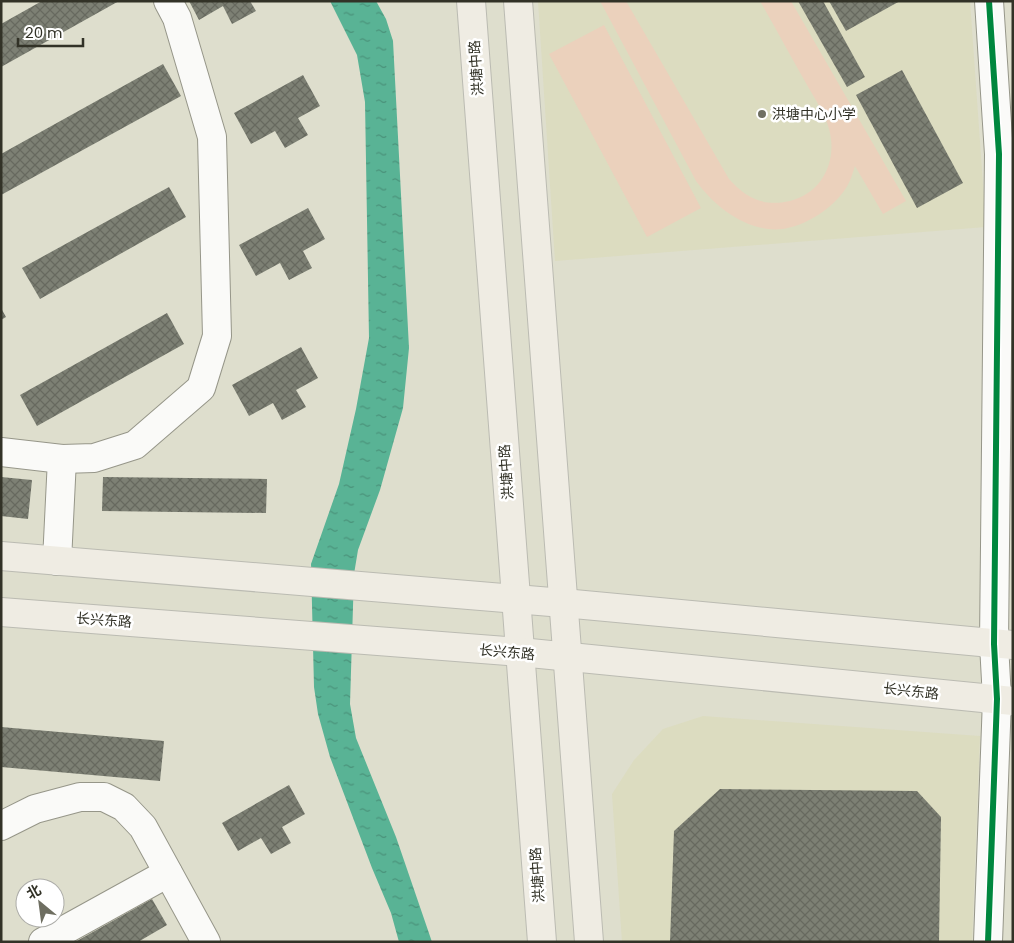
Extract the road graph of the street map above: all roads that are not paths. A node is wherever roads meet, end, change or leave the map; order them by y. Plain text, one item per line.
1 (168, 1) edge
2 (471, 1) edge
3 (518, 1) edge
4 (989, 1) edge
5 (1006, 247) edge
6 (1, 452) edge
7 (62, 459) junction
8 (1, 556) edge
9 (57, 561) junction
10 (516, 599) junction
11 (563, 603) junction
12 (1, 612) edge
13 (1003, 644) edge
14 (520, 652) junction
15 (567, 657) junction
16 (1005, 700) edge
17 (1, 804) edge
18 (35, 809) junction
19 (1, 826) edge
20 (168, 873) junction
21 (43, 942) edge
22 (206, 942) edge
23 (542, 942) edge
24 (589, 942) edge
25 (988, 942) edge

1 - 7 street
2 - 10 main road, 洪塘中路
3 - 11 main road
4 - 5 street
5 - 13 street
6 - 7 street
7 - 9 street
8 - 9 main road
9 - 10 main road
10 - 11 main road
10 - 14 main road, 洪塘中路
11 - 13 main road
11 - 15 main road
12 - 14 main road, 长兴东路
13 - 16 street
14 - 15 main road, 长兴东路
14 - 23 main road, 洪塘中路
15 - 16 main road, 长兴东路
15 - 24 main road
16 - 25 street
17 - 18 street
18 - 19 street
18 - 20 street
20 - 21 street
20 - 22 street

